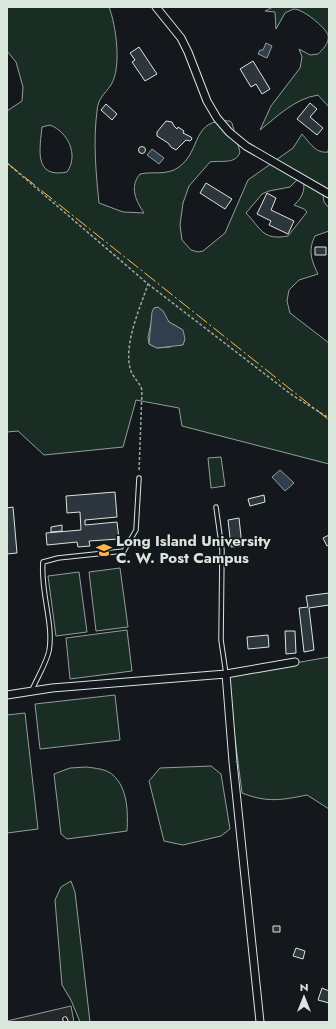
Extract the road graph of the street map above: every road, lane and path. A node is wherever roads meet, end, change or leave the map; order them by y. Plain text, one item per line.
1 (156, 7) edge
2 (7, 163) edge
3 (329, 194) edge
4 (148, 284) junction
5 (329, 418) edge
6 (139, 478) joint
7 (216, 507) dead end
8 (295, 662) dead end
9 (226, 674) junction
10 (31, 691) junction
11 (7, 696) edge
12 (260, 1022) edge

1 - 3 street
2 - 4 path
4 - 5 path
4 - 6 path
6 - 10 lane
7 - 9 lane
8 - 9 street
9 - 10 street
9 - 12 street
10 - 11 street

